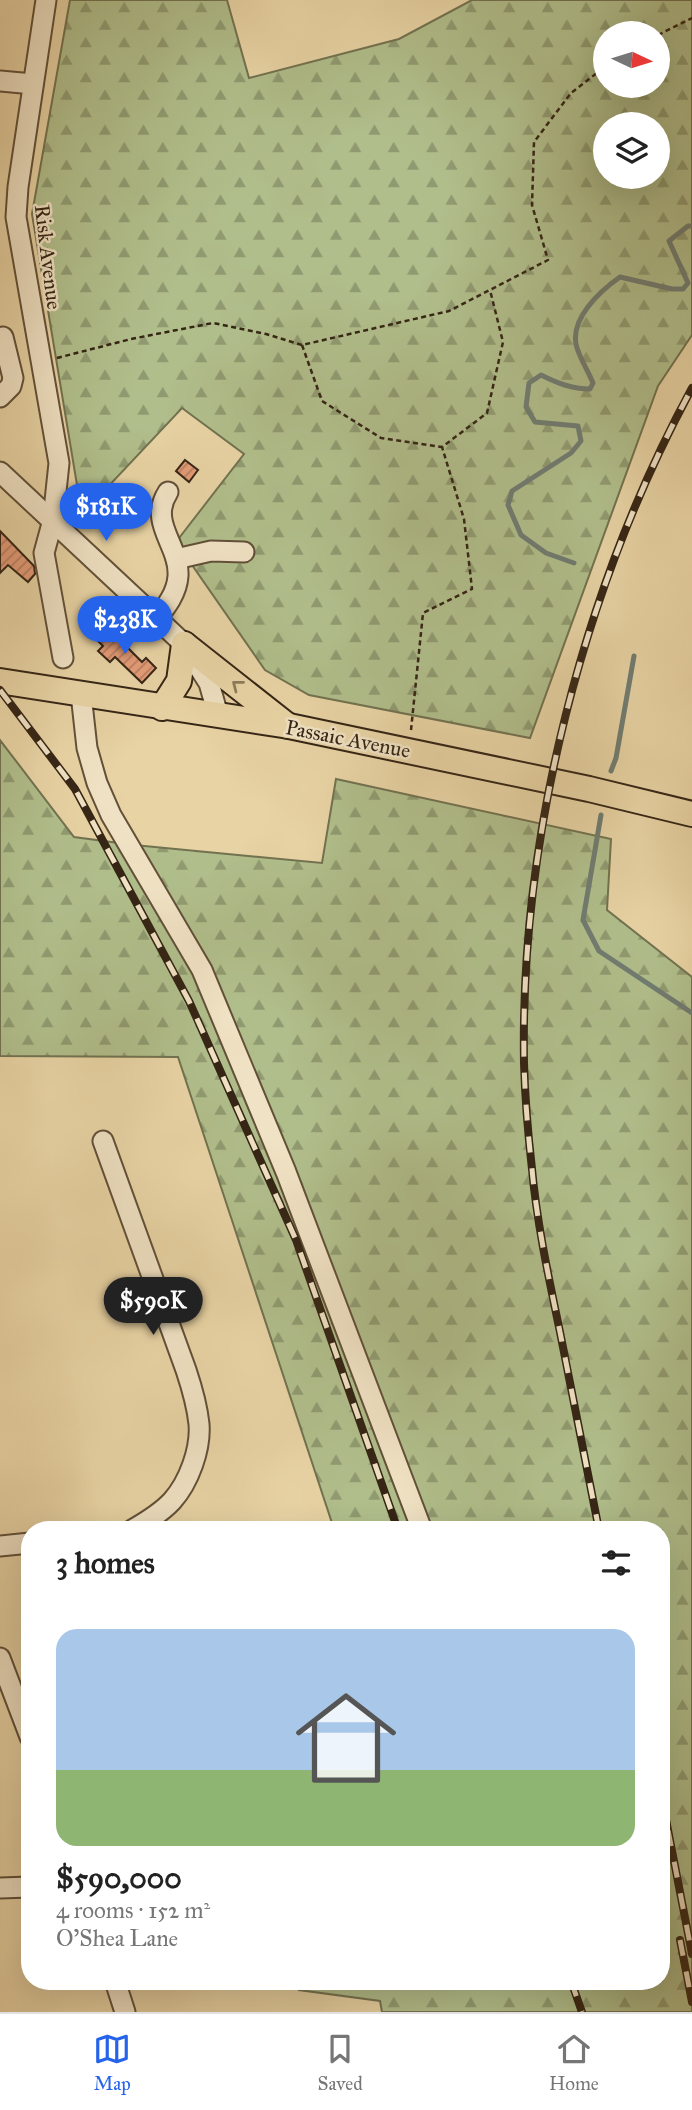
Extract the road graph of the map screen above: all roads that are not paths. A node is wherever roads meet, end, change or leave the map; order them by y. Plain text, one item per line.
1 (46, 0) edge
2 (0, 81) edge
3 (33, 84) junction
4 (35, 333) junction
5 (1, 336) edge
6 (0, 397) edge
7 (0, 472) edge
8 (168, 492) dead end
9 (53, 520) junction
10 (244, 552) dead end
11 (176, 559) junction
12 (156, 619) junction
13 (184, 644) junction
14 (63, 658) dead end
15 (0, 681) edge
16 (81, 694) junction
17 (162, 708) junction
18 (218, 715) junction
19 (289, 726) junction
20 (692, 814) edge
21 (103, 1141) dead end
22 (148, 1521) edge
23 (419, 1521) edge
24 (21, 1545) edge
25 (0, 1546) edge
26 (0, 1658) edge
27 (21, 1713) edge
28 (21, 1887) edge
29 (0, 1888) edge
30 (118, 1990) edge
31 (125, 2012) edge

1 - 3 street, Risk Avenue
2 - 3 street
3 - 4 street, Risk Avenue
4 - 5 street
4 - 9 street, Risk Avenue
5 - 6 street
7 - 9 street
8 - 11 street
9 - 12 street
9 - 14 street, Risk Avenue
10 - 11 street
11 - 12 street
12 - 13 street
13 - 17 main road
13 - 18 street
19 -> 13 main road
15 - 16 main road, Passaic Avenue
16 - 17 main road, Passaic Avenue
16 - 23 street
17 - 18 main road, Passaic Avenue
18 - 19 main road, Passaic Avenue
19 - 20 main road, Passaic Avenue
21 - 22 street
24 - 25 street
26 - 27 street
28 - 29 street
30 - 31 street

